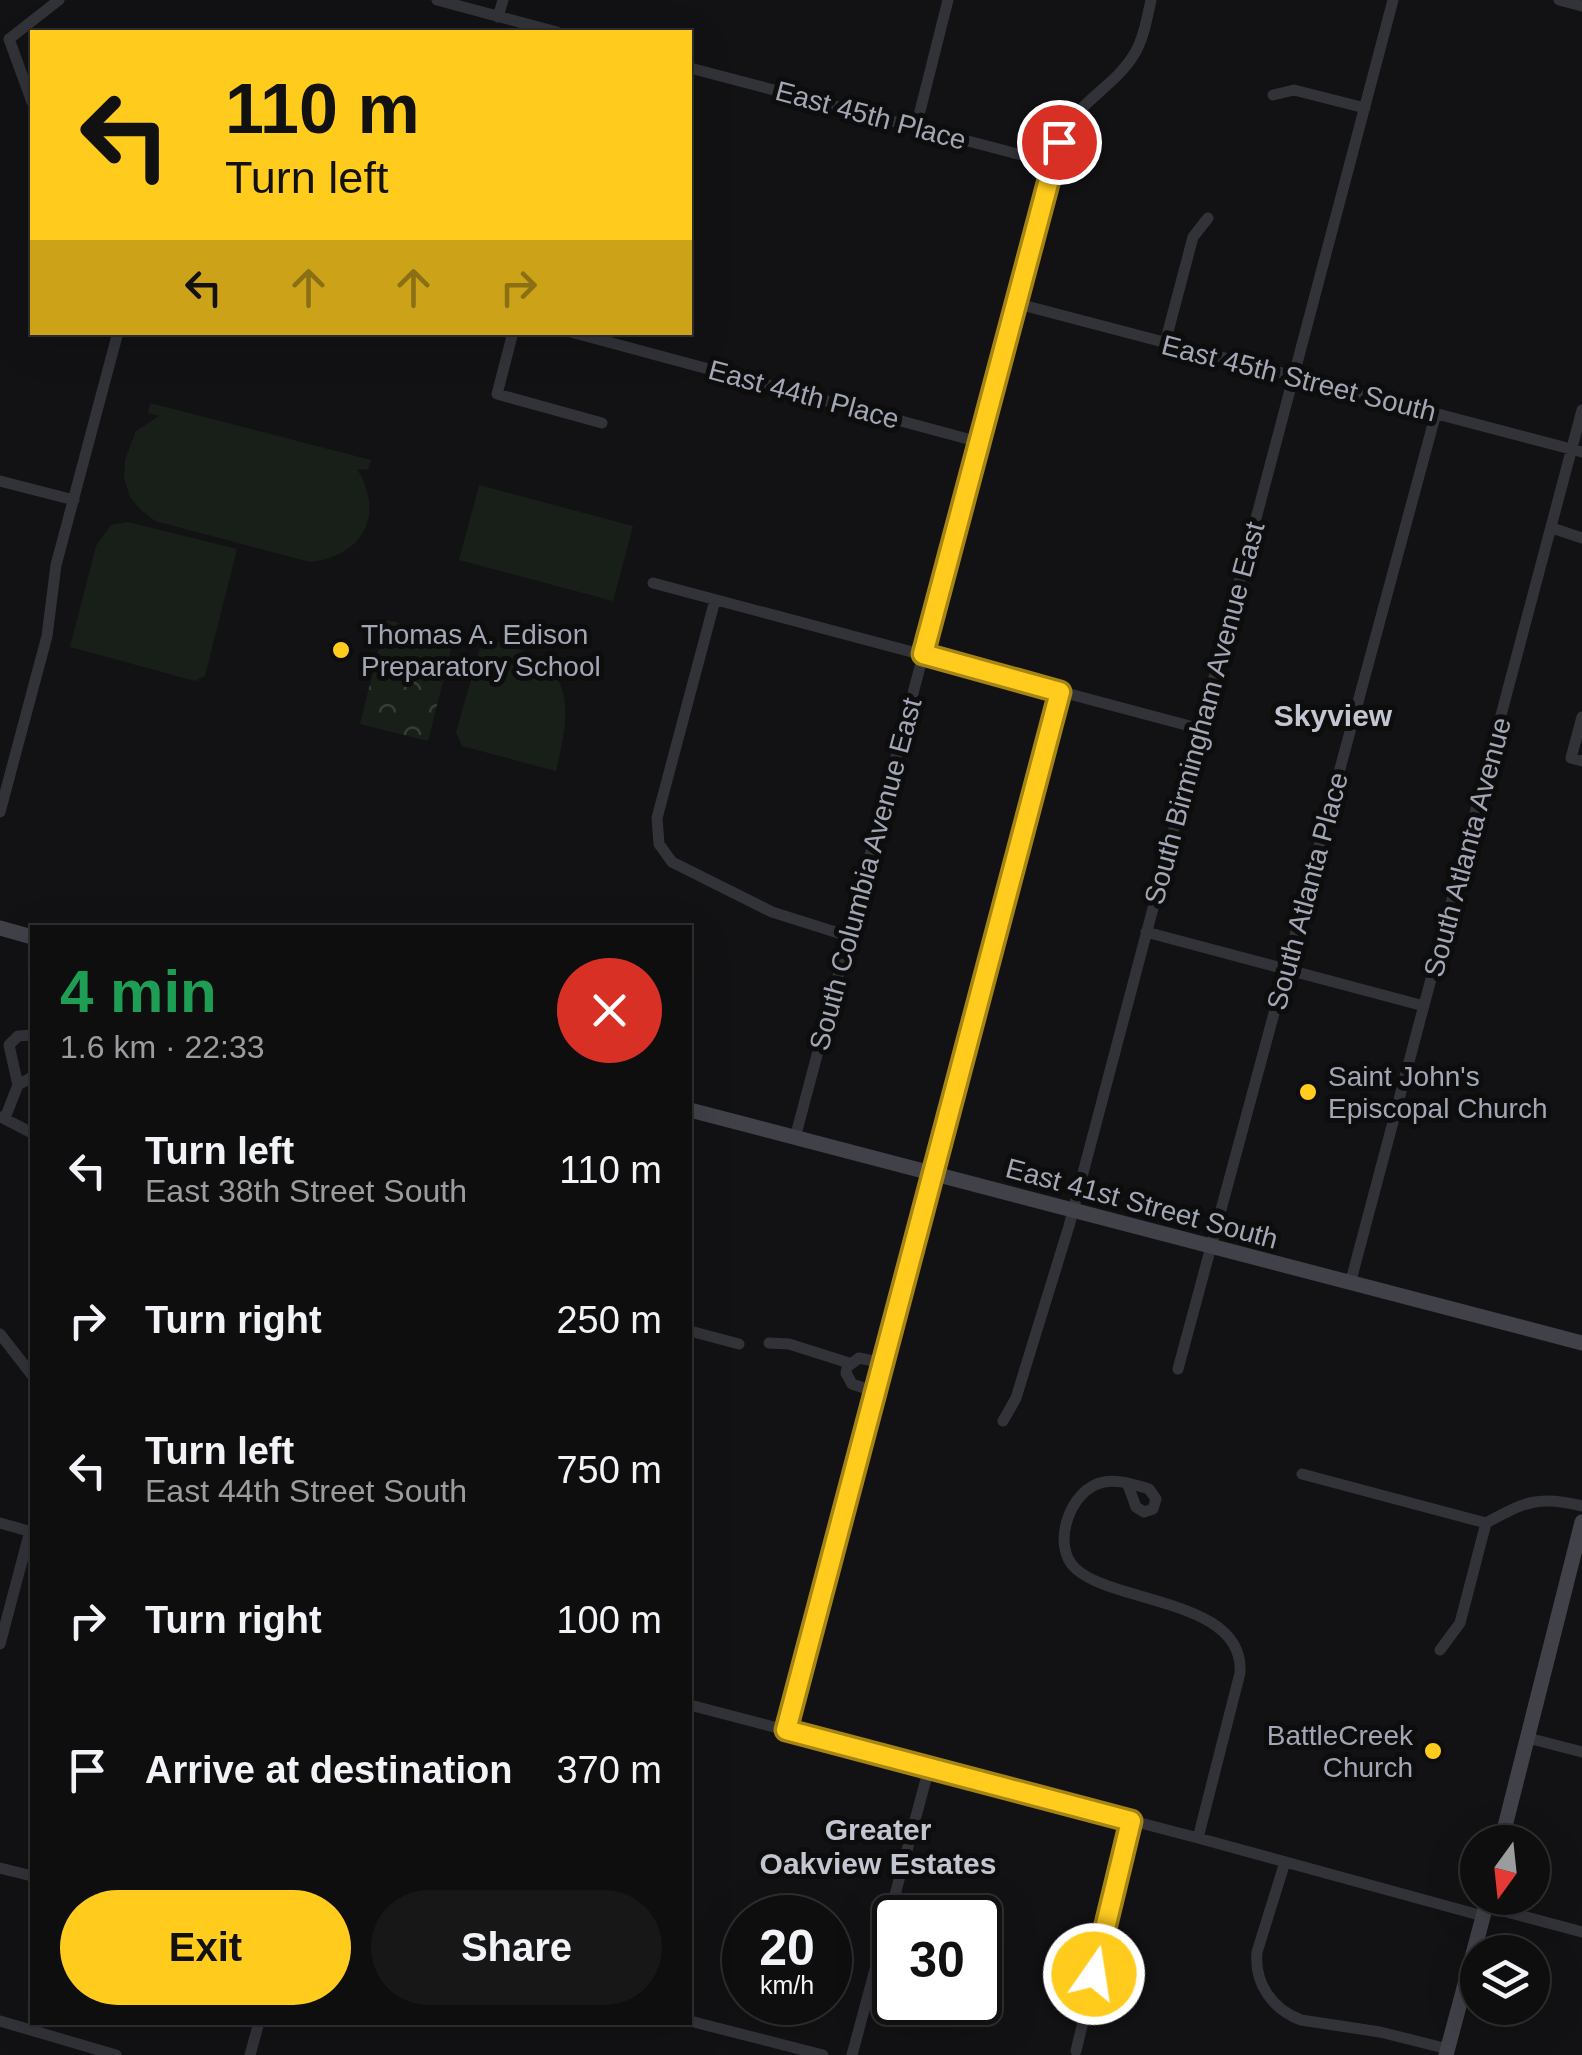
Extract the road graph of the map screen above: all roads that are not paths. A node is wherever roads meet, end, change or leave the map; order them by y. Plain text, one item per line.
1 (59, 0) edge
2 (437, 0) edge
3 (503, 0) edge
4 (948, 0) edge
5 (1152, 0) edge
6 (1393, 0) edge
7 (1559, 0) edge
8 (1582, 6) edge
9 (498, 17) junction
10 (549, 30) edge
11 (4, 38) edge
12 (692, 69) edge
13 (1273, 95) dead end
14 (30, 97) edge
15 (1364, 108) junction
16 (916, 127) junction
17 (1052, 163) junction
18 (1208, 218) dead end
19 (1016, 302) junction
20 (117, 335) edge
21 (512, 335) edge
22 (582, 335) edge
23 (1165, 343) junction
24 (1293, 376) junction
25 (1582, 410) edge
26 (1436, 413) junction
27 (602, 423) dead end
28 (979, 442) junction
29 (1577, 451) edge
30 (0, 481) edge
31 (74, 500) junction
32 (1552, 528) junction
33 (1576, 536) edge
34 (653, 583) dead end
35 (715, 600) junction
36 (923, 654) junction
37 (1060, 692) junction
38 (1582, 717) edge
39 (1201, 729) junction
40 (1577, 759) edge
41 (0, 812) edge
42 (0, 928) edge
43 (1146, 932) junction
44 (30, 936) edge
45 (848, 936) junction
46 (1286, 968) junction
47 (1424, 1006) junction
48 (30, 1035) edge
49 (30, 1078) edge
50 (18, 1086) junction
51 (692, 1111) edge
52 (3, 1118) edge
53 (30, 1132) edge
54 (795, 1138) junction
55 (932, 1174) junction
56 (1073, 1210) junction
57 (1211, 1247) junction
58 (1350, 1284) junction
59 (692, 1332) edge
60 (0, 1334) edge
61 (769, 1343) dead end
62 (1582, 1343) edge
63 (738, 1344) dead end
64 (884, 1362) junction
65 (849, 1363) junction
66 (1178, 1369) dead end
67 (30, 1372) edge
68 (876, 1392) junction
69 (1003, 1421) dead end
70 (1302, 1474) dead end
71 (1128, 1484) dead end
72 (1582, 1506) edge
73 (1582, 1522) edge
74 (0, 1523) edge
75 (1486, 1524) junction
76 (30, 1532) edge
77 (30, 1536) edge
78 (0, 1644) edge
79 (1440, 1650) dead end
80 (692, 1706) edge
81 (786, 1730) junction
82 (1528, 1738) junction
83 (1582, 1752) edge
84 (929, 1768) junction
85 (1131, 1821) junction
86 (1506, 1825) edge
87 (1198, 1838) junction
88 (1285, 1862) junction
89 (0, 1868) edge
90 (30, 1876) edge
91 (1460, 1900) edge
92 (1483, 1915) edge
93 (1519, 1915) edge
94 (1582, 1932) edge
95 (0, 2021) edge
96 (692, 2022) edge
97 (258, 2025) edge
98 (1076, 2051) dead end
99 (1447, 2052) edge
100 (116, 2055) edge
101 (250, 2055) edge
102 (823, 2055) edge
103 (852, 2055) edge

1 - 11 street
2 - 9 street
3 - 9 street
4 - 16 street
5 - 17 street, South Columbia Avenue East
6 - 15 street, South Birmingham Avenue East
7 - 8 street
9 - 10 street
11 - 14 street
12 - 16 street, East 45th Place
13 - 15 street
15 - 24 street, South Birmingham Avenue East
16 - 17 street, East 45th Place
17 - 19 street, South Columbia Avenue East
18 - 23 street
19 - 23 street, East 45th Street South
19 - 28 street, South Columbia Avenue East
20 - 31 street
21 - 27 street
22 - 28 street, East 44th Place
23 - 24 street, East 45th Street South
24 - 26 street, East 45th Street South
24 - 39 street, South Birmingham Avenue East
25 - 29 street, South Atlanta Avenue
26 - 29 street, East 45th Street South
26 - 46 street, South Atlanta Place
28 - 36 street, South Columbia Avenue East
29 - 32 street, South Atlanta Avenue
30 - 31 street
31 - 41 street
32 - 33 street
32 - 47 street, South Atlanta Avenue
34 - 35 street
35 - 36 street
35 - 45 street
36 - 37 street
36 - 45 street, South Columbia Avenue East
37 - 39 street
37 - 55 street
38 - 40 street
39 - 43 street, South Birmingham Avenue East
42 - 44 main road
43 - 46 street
43 - 56 street, South Birmingham Avenue East
45 - 54 street, South Columbia Avenue East
46 - 47 street
46 - 57 street, South Atlanta Place
47 - 58 street, South Atlanta Avenue
48 - 50 street
49 - 50 street
50 - 52 street
51 - 54 main road, East 41st Street South
52 - 53 street
54 - 55 main road, East 41st Street South
55 - 56 main road, East 41st Street South
55 - 64 street
56 - 57 main road, East 41st Street South
56 - 69 street, South Birmingham Avenue East
57 - 58 main road, East 41st Street South
57 - 66 street, South Atlanta Place
58 - 62 main road, East 41st Street South
59 - 63 street
60 - 67 street
61 - 65 street
64 - 65 street
64 - 68 street
65 - 68 street
68 - 81 street
70 - 75 street
71 - 87 street
72 - 75 street
73 - 82 main road
74 - 76 street
75 - 79 street
77 - 78 street
80 - 81 street
81 - 84 street
82 - 83 street
82 - 86 main road
84 - 85 street
84 - 103 street
85 - 87 street
85 - 98 street
87 - 88 street
88 - 91 street
88 - 99 street
89 - 90 street
92 - 99 main road
93 - 94 street
95 - 100 street
96 - 102 street
97 - 101 street

